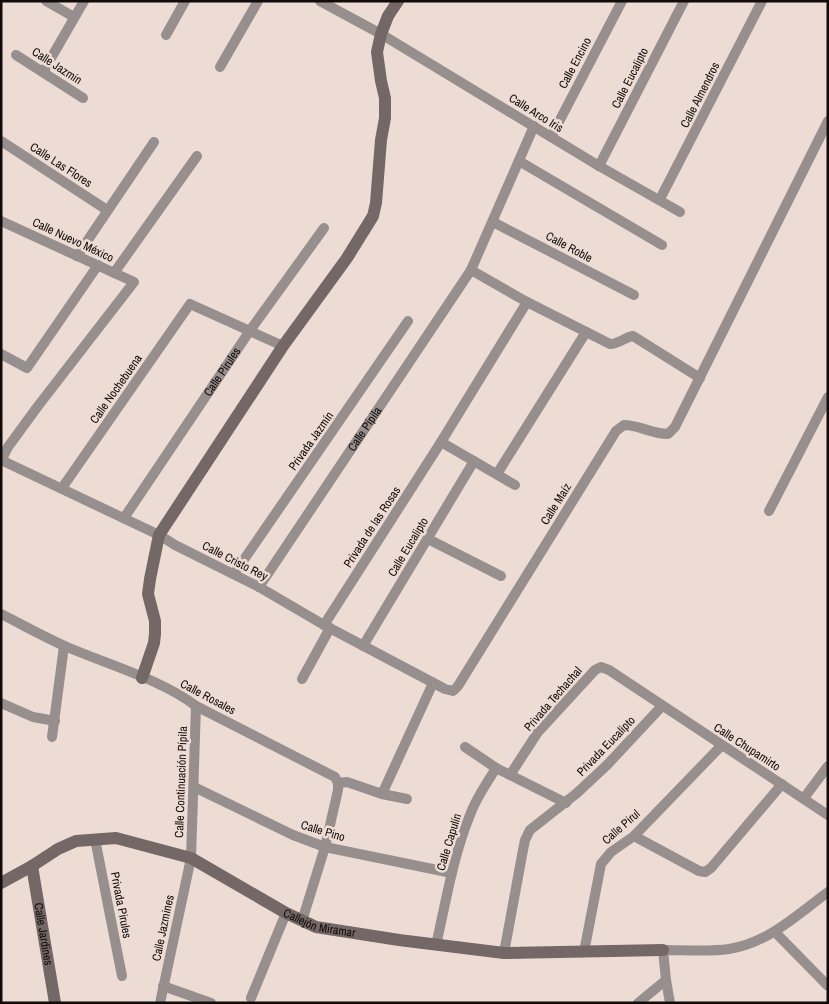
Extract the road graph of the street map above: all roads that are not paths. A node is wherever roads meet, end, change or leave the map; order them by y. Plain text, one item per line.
1 (46, 1) edge
2 (84, 1) edge
3 (185, 1) edge
4 (258, 1) edge
5 (320, 1) edge
6 (398, 1) edge
7 (622, 1) edge
8 (684, 1) edge
9 (762, 1) edge
10 (74, 17) junction
11 (381, 34) junction
12 (166, 35) dead end
13 (16, 55) dead end
14 (220, 67) dead end
15 (43, 72) junction
16 (83, 98) dead end
17 (828, 122) edge
18 (534, 126) junction
19 (550, 137) junction
20 (1, 141) edge
21 (154, 142) dead end
22 (197, 156) dead end
23 (519, 160) junction
24 (599, 166) junction
25 (660, 200) junction
26 (106, 210) junction
27 (680, 212) dead end
28 (1, 221) edge
29 (493, 222) junction
30 (324, 228) dead end
31 (662, 245) dead end
32 (77, 256) junction
33 (98, 265) junction
34 (471, 270) junction
35 (114, 273) junction
36 (634, 295) dead end
37 (526, 302) junction
38 (408, 321) dead end
39 (249, 332) junction
40 (586, 332) junction
41 (282, 346) junction
42 (1, 354) edge
43 (700, 378) junction
44 (828, 397) edge
45 (440, 442) junction
46 (5, 446) edge
47 (1, 460) edge
48 (474, 461) junction
49 (497, 474) junction
50 (515, 485) dead end
51 (62, 488) junction
52 (769, 511) dead end
53 (124, 518) junction
54 (159, 535) junction
55 (428, 539) junction
56 (234, 574) junction
57 (501, 576) dead end
58 (259, 587) junction
59 (1, 614) edge
60 (327, 626) junction
61 (64, 646) junction
62 (363, 646) junction
63 (602, 668) joint
64 (142, 678) junction
65 (302, 679) dead end
66 (433, 683) junction
67 (453, 691) joint
68 (1, 703) edge
69 (196, 706) junction
70 (662, 706) junction
71 (55, 721) junction
72 (52, 737) dead end
73 (721, 746) junction
74 (465, 748) dead end
75 (828, 766) edge
76 (496, 768) junction
77 (510, 775) junction
78 (338, 783) junction
79 (782, 784) junction
80 (194, 787) junction
81 (382, 794) junction
82 (804, 798) junction
83 (407, 799) dead end
84 (566, 803) junction
85 (828, 815) edge
86 (634, 836) junction
87 (95, 839) junction
88 (325, 847) junction
89 (191, 858) junction
90 (32, 866) junction
91 (452, 873) junction
92 (1, 883) edge
93 (828, 892) edge
94 (286, 913) junction
95 (302, 921) junction
96 (775, 932) junction
97 (436, 945) junction
98 (663, 950) junction
99 (584, 952) junction
100 (504, 953) junction
101 (122, 976) dead end
102 (666, 980) junction
103 (163, 986) junction
104 (828, 986) edge
105 (251, 998) dead end
106 (55, 1003) edge
107 (160, 1003) edge
108 (211, 1003) edge
109 (638, 1003) edge
110 (670, 1003) edge

1 - 10 street
2 - 10 street
3 - 12 street
4 - 14 street
5 - 11 street, Calle Arco Iris
6 - 11 street
7 - 19 street, Calle Encino
8 - 24 street, Calle Eucalipto
9 - 25 street, Calle Almendros
10 - 15 street
11 - 18 street, Calle Arco Iris
11 - 41 street
13 - 15 street, Calle Jazmín
15 - 16 street, Calle Jazmín
17 - 43 street
18 - 19 street, Calle Arco Iris
18 - 23 street
19 - 24 street, Calle Arco Iris
20 - 26 street, Calle Las Flores
21 - 26 street
22 - 35 street
23 - 29 street
23 - 31 street
24 - 25 street, Calle Arco Iris
25 - 27 street, Calle Arco Iris
26 - 32 street
28 - 32 street, Calle Nuevo México
29 - 34 street
29 - 36 street, Calle Roble
30 - 39 street, Calle Pirules
32 - 33 street, Calle Nuevo México
33 - 35 street, Calle Nuevo México
33 - 42 street
34 - 37 street
34 - 58 street, Calle Pípila
35 - 46 street, Calle Nuevo México
37 - 40 street
37 - 45 street
38 - 56 street, Privada Jazmín
39 - 41 street
39 - 51 street, Calle Nochebuena
39 - 53 street, Calle Pirules
40 - 43 street
40 - 49 street
41 - 54 street
43 - 67 street, Calle Maíz
44 - 52 street
45 - 48 street
45 - 60 street, Privada de las Rosas
46 - 47 street
47 - 51 street, Calle Cristo Rey
48 - 49 street
48 - 55 street, Calle Eucalipto
49 - 50 street
51 - 53 street, Calle Cristo Rey
53 - 54 street, Calle Cristo Rey
54 - 56 street, Calle Cristo Rey
54 - 64 street
55 - 57 street
55 - 62 street, Calle Eucalipto
56 - 58 street, Calle Cristo Rey
58 - 60 street, Calle Cristo Rey
59 - 61 street, Calle Rosales
60 - 62 street, Calle Cristo Rey
60 - 65 street, Privada de las Rosas
61 - 64 street, Calle Rosales
61 - 71 street
62 - 66 street, Calle Cristo Rey
63 - 70 street, Calle Chupamirto
63 - 77 street, Privada Techachal
64 - 69 street, Calle Rosales
66 - 67 street, Calle Cristo Rey
66 - 81 street
68 - 71 street
69 - 78 street, Calle Rosales
69 - 80 street, Calle Continuación Pípila
70 - 73 street, Calle Chupamirto
70 - 84 street, Privada Eucalipto
71 - 72 street
73 - 79 street, Calle Chupamirto
73 - 86 street, Calle Pirul
74 - 76 street
75 - 82 street
76 - 77 street
76 - 91 street, Calle Capulín
77 - 84 street
78 - 81 street
78 - 88 street
79 - 82 street
79 - 86 street, Calle Chupamirto
80 - 88 street, Calle Pino
80 - 89 street, Calle Continuación Pípila
81 - 83 street
82 - 85 street
84 - 100 street
86 - 99 street, Calle Pirul
87 - 89 street, Callejón Miramar
87 - 90 street, Callejón Miramar
87 - 101 street, Privada Pirules
88 - 91 street, Calle Pino
88 - 95 street
89 - 94 street, Callejón Miramar
89 - 103 street, Calle Jazmines
90 - 92 street, Callejón Miramar
90 - 106 street, Calle Jardines
91 - 97 street, Calle Capulín
93 - 96 street
94 - 95 street, Callejón Miramar
94 - 105 street
95 - 97 street, Callejón Miramar
96 - 98 street
96 - 104 street
97 - 100 street, Callejón Miramar
98 - 99 street, Callejón Miramar
98 - 102 street
99 - 100 street, Callejón Miramar
102 - 109 street
102 - 110 street
103 - 107 street, Calle Jazmines
103 - 108 street

